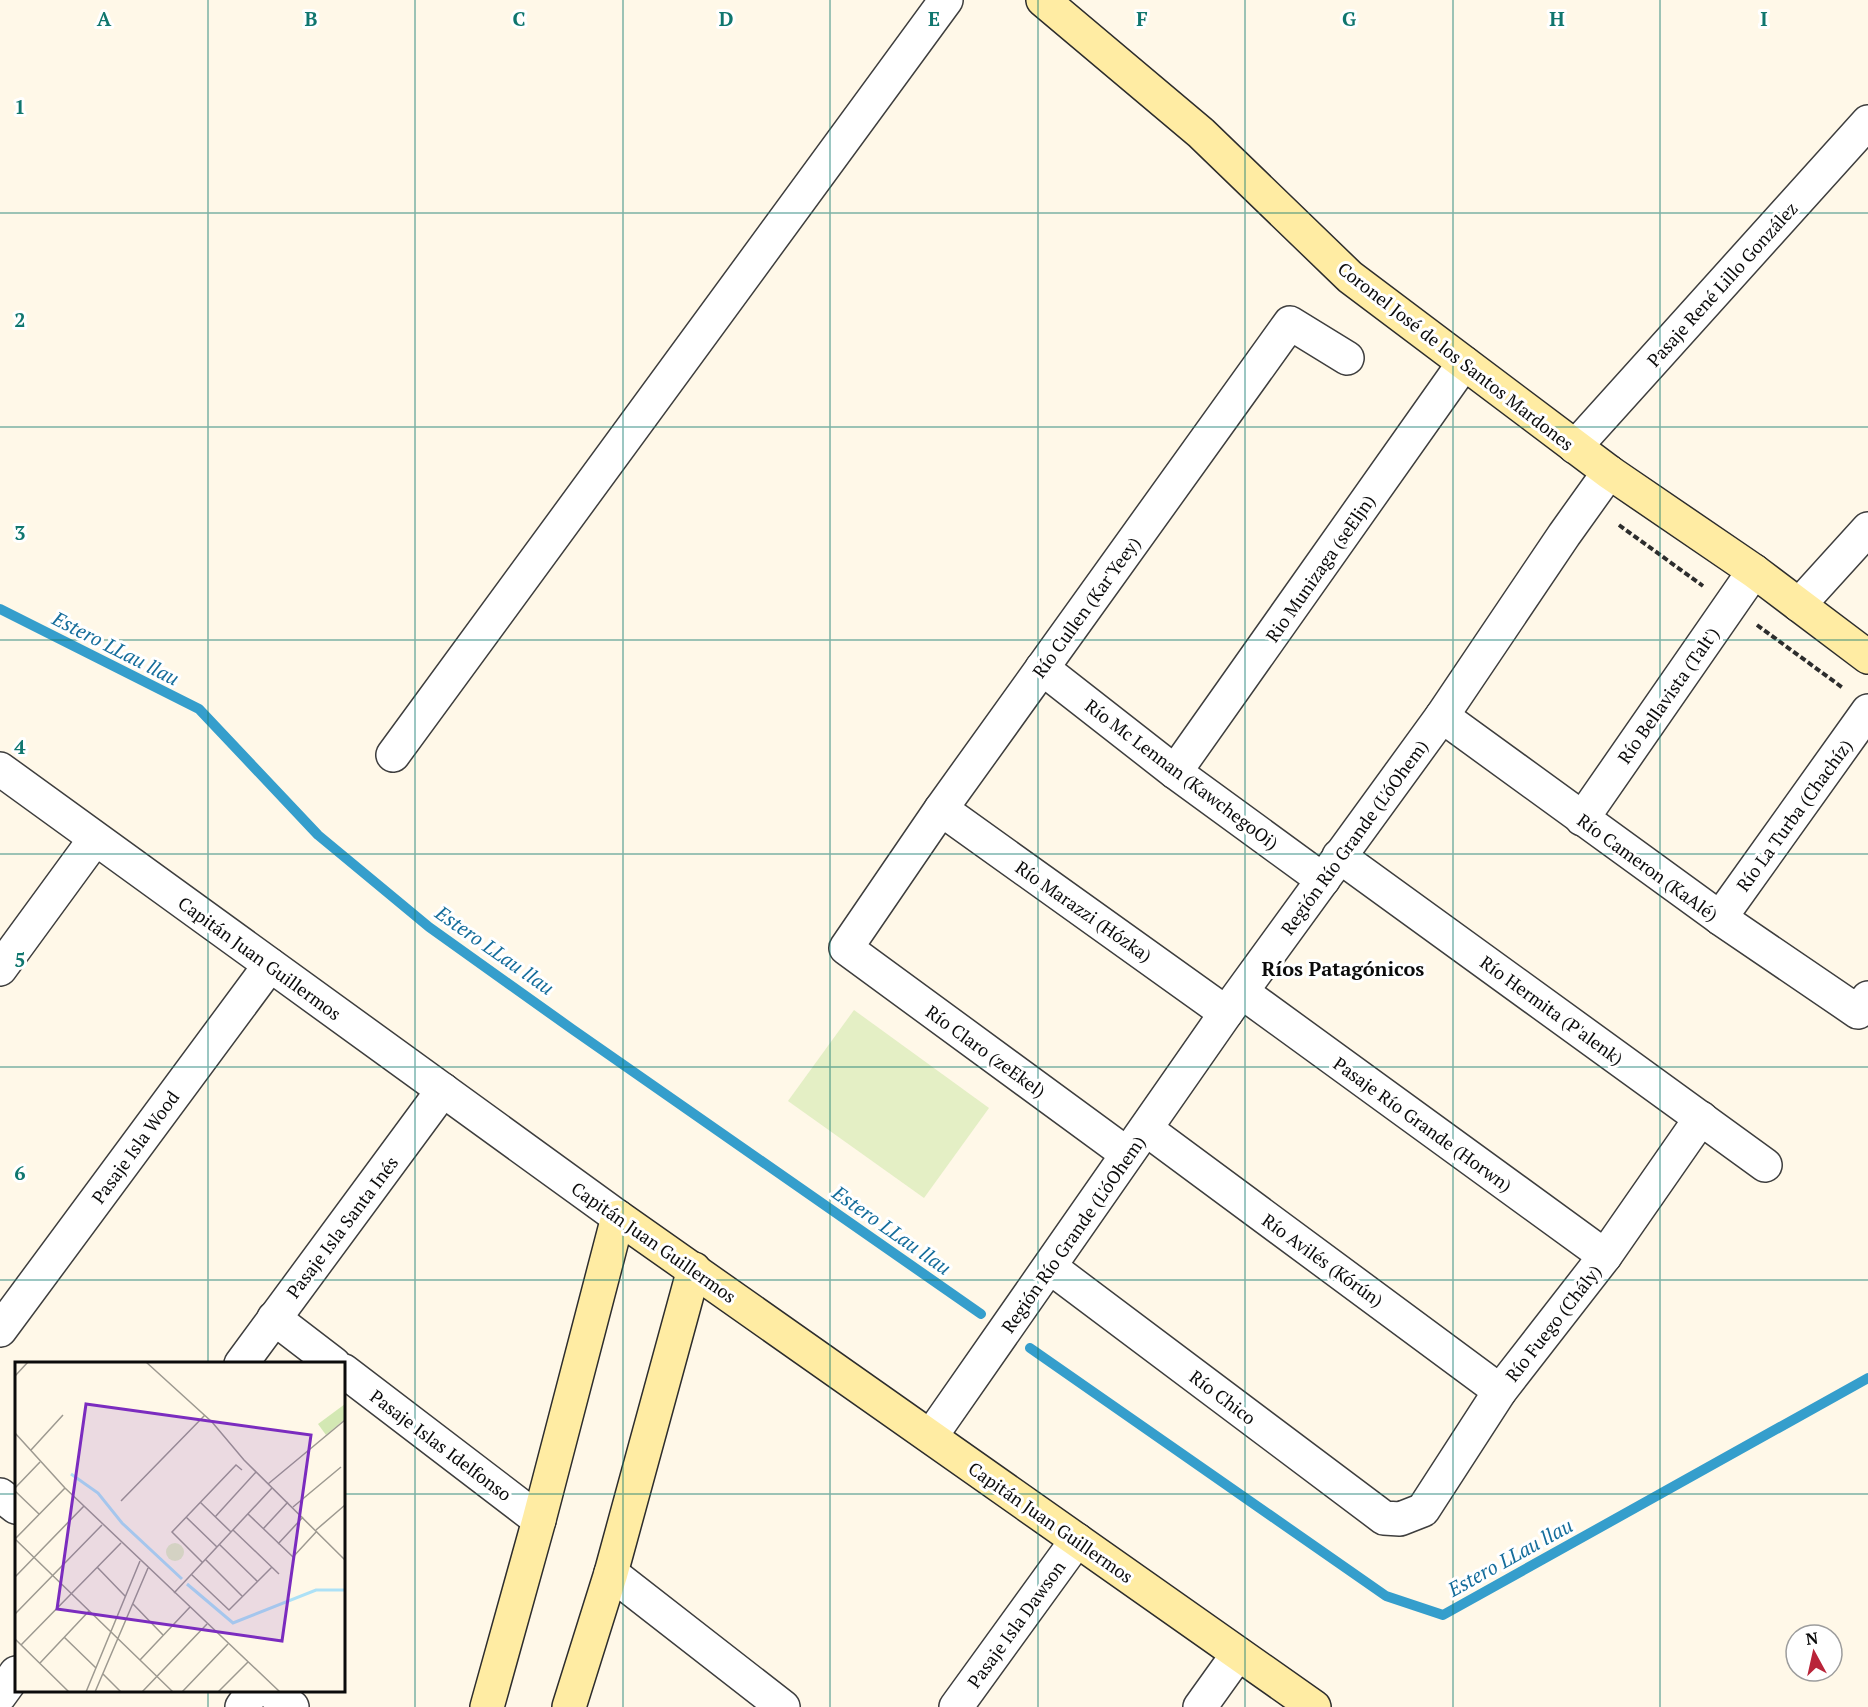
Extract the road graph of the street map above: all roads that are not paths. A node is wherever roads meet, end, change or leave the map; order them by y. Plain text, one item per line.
1 (946, 0) edge
2 (1043, 0) edge
3 (1868, 122) edge
4 (1347, 358) dead end
5 (1464, 363) junction
6 (1575, 447) junction
7 (1609, 472) junction
8 (1868, 529) edge
9 (1754, 571) junction
10 (1799, 605) junction
11 (1868, 657) edge
12 (1042, 668) junction
13 (1868, 711) edge
14 (1442, 716) junction
15 (393, 755) dead end
16 (0, 769) edge
17 (1175, 772) junction
18 (941, 809) junction
19 (1582, 819) junction
20 (95, 839) junction
21 (1331, 868) junction
22 (1720, 918) junction
23 (846, 948) joint
24 (270, 965) junction
25 (0, 969) edge
26 (1234, 1003) junction
27 (1863, 1005) edge
28 (443, 1090) junction
29 (1701, 1118) junction
30 (1136, 1141) junction
31 (1765, 1165) dead end
32 (618, 1217) junction
33 (1605, 1256) junction
34 (1050, 1267) junction
35 (694, 1269) junction
36 (274, 1318) junction
37 (0, 1330) edge
38 (242, 1362) edge
39 (331, 1362) edge
40 (345, 1372) edge
41 (1500, 1391) junction
42 (931, 1436) junction
43 (0, 1495) edge
44 (15, 1506) edge
45 (1400, 1519) joint
46 (539, 1520) junction
47 (1077, 1540) junction
48 (611, 1573) junction
49 (1238, 1654) junction
50 (15, 1674) edge
51 (253, 1692) edge
52 (272, 1692) edge
53 (0, 1695) edge
54 (242, 1707) edge
55 (292, 1707) edge
56 (487, 1707) edge
57 (569, 1707) edge
58 (783, 1707) edge
59 (956, 1707) edge
60 (1200, 1707) edge
61 (1314, 1707) edge

1 - 15 street
2 - 5 street, Coronel José de los Santos Mardones
3 - 6 street, Pasaje René Lillo González
4 - 12 street, Río Cullen (Kar'Yeey)
5 - 6 street, Coronel José de los Santos Mardones
5 - 17 street, Rio Munizaga (seEljn)
6 - 7 street, Coronel José de los Santos Mardones
7 - 9 street, Coronel José de los Santos Mardones
7 - 14 street, Región Río Grande (L'óOhem)
8 - 10 street
9 - 10 street, Coronel José de los Santos Mardones
9 - 19 street, Río Bellavista (Talt')
10 - 11 street, Coronel José de los Santos Mardones
12 - 17 street, Río Mc Lennan (KawchegoOi)
12 - 18 street, Río Cullen (Kar'Yeey)
13 - 22 street, Río La Turba (Chachíz)
14 - 19 street, Río Cameron (KaAlé)
14 - 21 street, Región Río Grande (L'óOhem)
16 - 20 street, Capitán Juan Guillermos
17 - 21 street, Río Mc Lennan (KawchegoOi)
18 - 23 street, Río Cullen (Kar'Yeey)
18 - 26 street, Río Marazzi (Hózka)
19 - 22 street, Río Cameron (KaAlé)
20 - 24 street, Capitán Juan Guillermos
20 - 25 street
21 - 26 street, Región Río Grande (L'óOhem)
21 - 29 street, Río Hermita (P'alenk)
22 - 27 street, Río Cameron (KaAlé)
23 - 30 street, Río Claro (zeEkel)
24 - 28 street, Capitán Juan Guillermos
24 - 37 street, Pasaje Isla Wood
26 - 30 street, Región Río Grande (L'óOhem)
26 - 33 street, Pasaje Río Grande (Horwn)
28 - 32 street, Capitán Juan Guillermos
28 - 36 street, Pasaje Isla Santa Inés
29 - 31 street, Río Hermita (P'alenk)
29 - 33 street, Río Fuego (Chály)
30 - 34 street, Región Río Grande (L'óOhem)
30 - 41 street, Río Avilés (Kórún)
32 - 35 street, Capitán Juan Guillermos
32 - 46 street
33 - 41 street, Río Fuego (Chály)
34 - 42 street, Región Río Grande (L'óOhem)
34 - 45 street, Río Chico
35 - 42 street, Capitán Juan Guillermos
35 - 48 street
36 - 38 street, Pasaje Isla Santa Inés
36 - 39 street
40 - 46 street, Pasaje Islas Idelfonso
41 - 45 street, Río Fuego (Chály)
42 - 47 street, Capitán Juan Guillermos
43 - 44 street
46 - 56 street
47 - 49 street, Capitán Juan Guillermos
47 - 59 street, Pasaje Isla Dawson
48 - 57 street
48 - 58 street
49 - 60 street
49 - 61 street, Capitán Juan Guillermos
50 - 53 street
51 - 54 street
52 - 55 street

